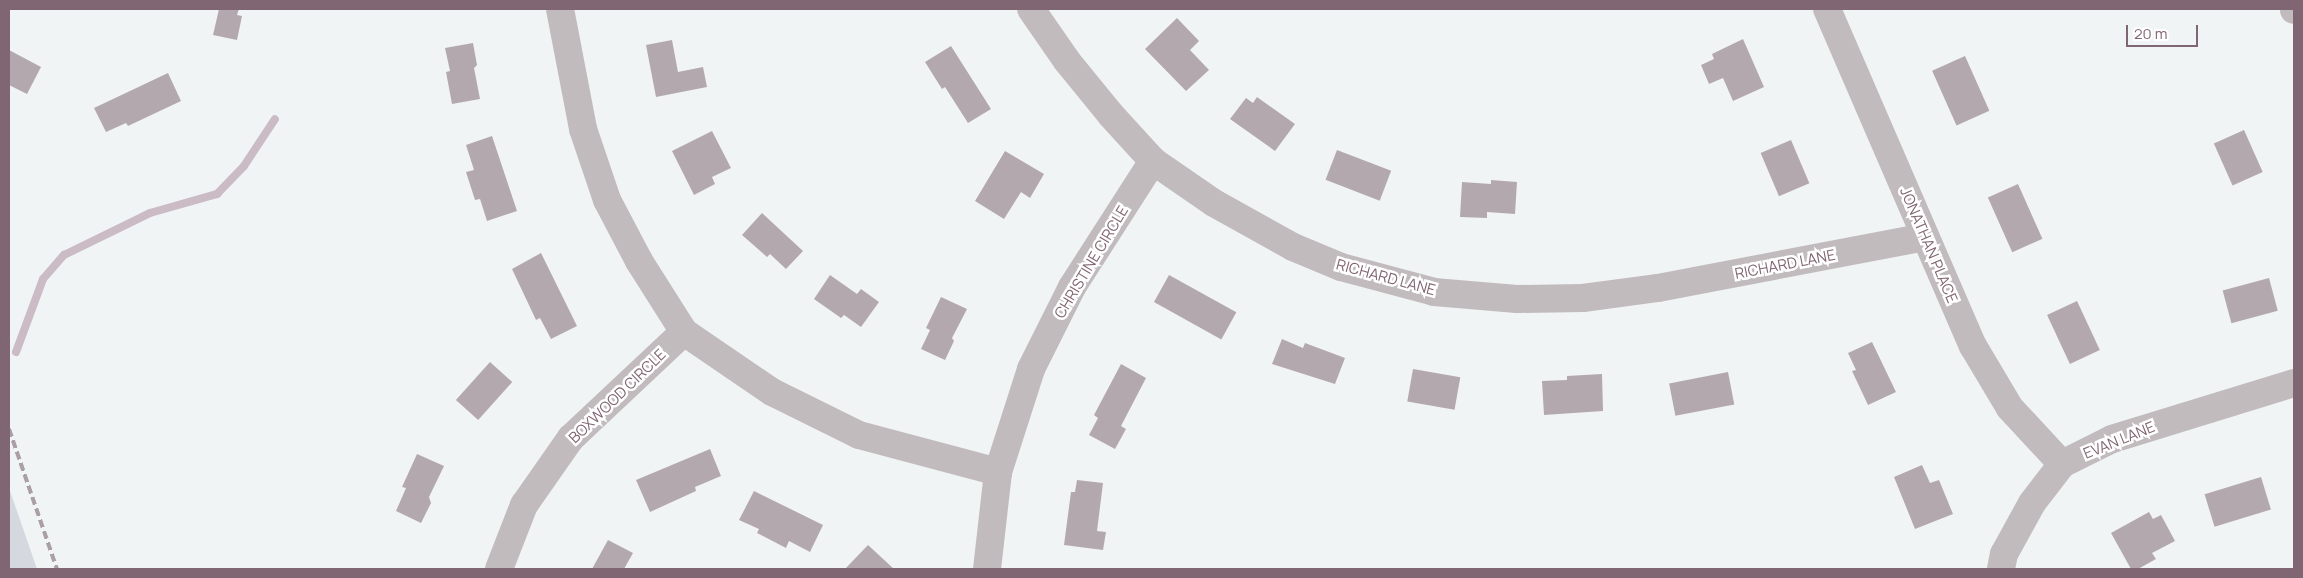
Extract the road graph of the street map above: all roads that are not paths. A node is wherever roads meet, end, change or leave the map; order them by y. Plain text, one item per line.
1 (560, 9) edge
2 (1031, 9) edge
3 (1827, 9) edge
4 (1153, 162) junction
5 (1925, 237) junction
6 (684, 332) junction
7 (2294, 383) edge
8 (2062, 464) junction
9 (998, 472) junction
10 (499, 569) edge
11 (987, 569) edge
12 (2001, 569) edge

1 - 6 street
2 - 4 street, RICHARD LANE
3 - 5 street, JONATHAN PLACE
4 - 5 street, RICHARD LANE
4 - 9 street, CHRISTINE CIRCLE
5 - 8 street, JONATHAN PLACE
6 - 9 street
6 - 10 street, BOXWOOD CIRCLE
7 - 8 street, EVAN LANE
8 - 12 street, EVAN LANE
9 - 11 street, CHRISTINE CIRCLE

